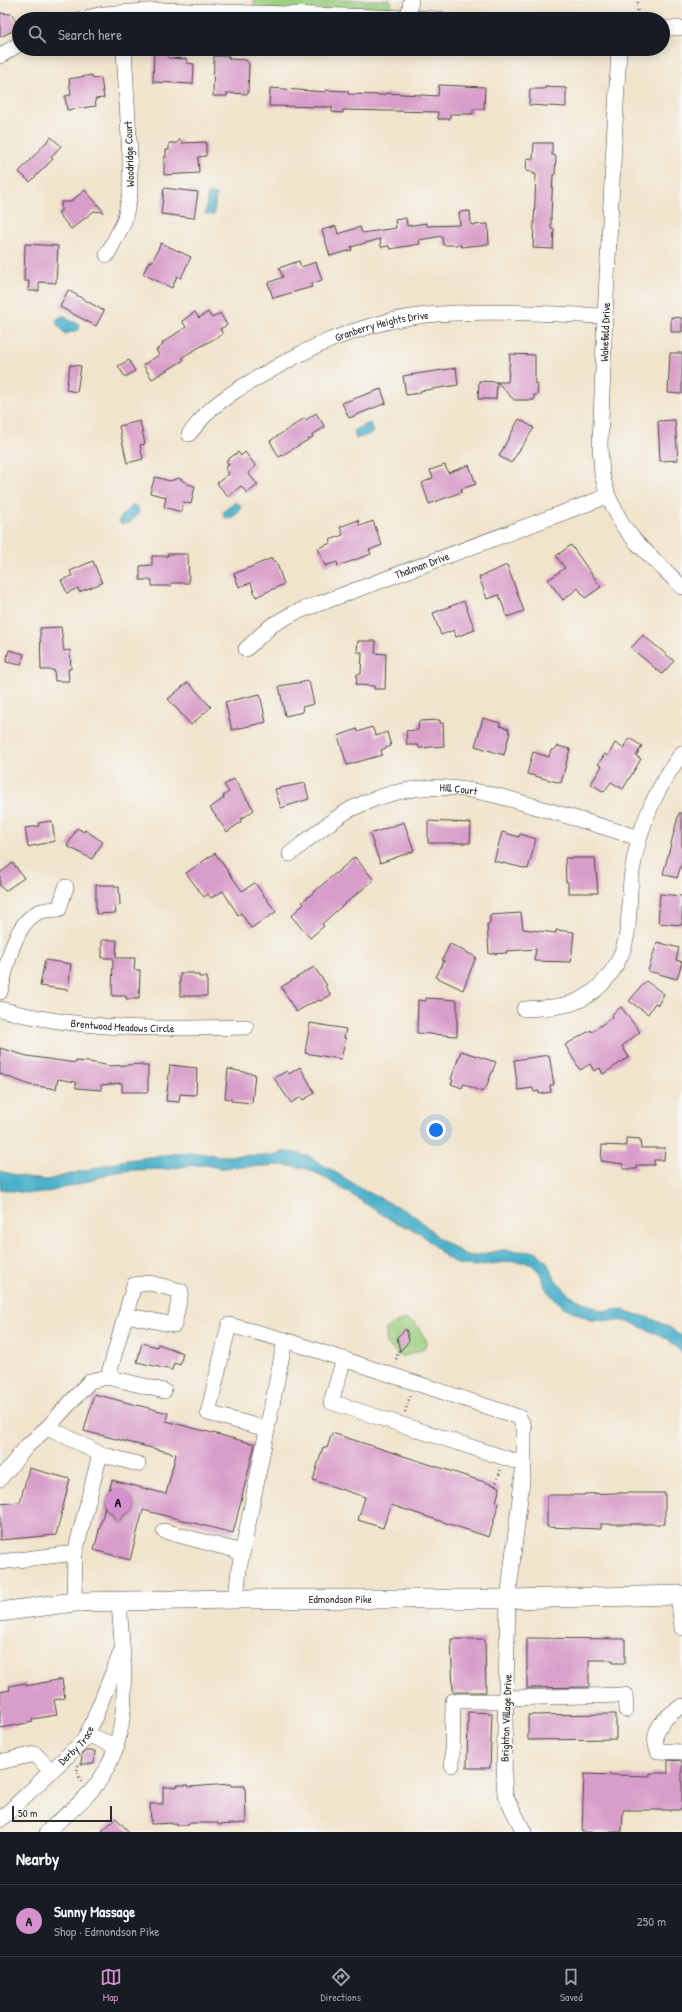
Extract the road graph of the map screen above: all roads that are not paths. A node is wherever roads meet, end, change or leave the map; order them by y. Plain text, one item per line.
1 (411, 0) edge
2 (162, 12) edge
3 (238, 12) edge
4 (409, 12) edge
5 (670, 28) edge
6 (682, 28) edge
7 (12, 48) edge
8 (0, 56) edge
9 (124, 56) edge
10 (619, 56) edge
11 (106, 255) dead end
12 (605, 316) junction
13 (189, 434) dead end
14 (608, 496) junction
15 (682, 587) edge
16 (246, 649) dead end
17 (682, 753) edge
18 (639, 838) junction
19 (290, 854) dead end
20 (66, 887) dead end
21 (0, 992) edge
22 (0, 1009) edge
23 (524, 1009) dead end
24 (246, 1027) dead end
25 (126, 1315) dead end
26 (285, 1340) junction
27 (344, 1360) junction
28 (108, 1377) junction
29 (164, 1391) dead end
30 (48, 1427) junction
31 (267, 1429) junction
32 (100, 1454) junction
33 (138, 1464) dead end
34 (524, 1464) junction
35 (0, 1479) edge
36 (164, 1531) dead end
37 (242, 1552) junction
38 (75, 1553) junction
39 (0, 1562) edge
40 (680, 1595) edge
41 (236, 1599) junction
42 (508, 1599) junction
43 (119, 1601) junction
44 (74, 1602) junction
45 (0, 1612) edge
46 (682, 1628) edge
47 (122, 1649) junction
48 (506, 1700) junction
49 (682, 1706) edge
50 (626, 1710) dead end
51 (87, 1734) junction
52 (117, 1747) junction
53 (682, 1752) edge
54 (0, 1762) edge
55 (452, 1765) dead end
56 (51, 1771) junction
57 (0, 1820) edge
58 (48, 1832) edge
59 (524, 1832) edge

1 - 4 street
2 - 3 street
5 - 6 street
7 - 8 street
9 - 11 street, Woodridge Court
10 - 12 street, Wakefield Drive
12 - 13 street, Granberry Heights Drive
12 - 14 street, Wakefield Drive
14 - 15 street, Wakefield Drive
14 - 16 street, Thalman Drive
17 - 18 street
18 - 19 street, Hill Court
18 - 23 street
20 - 21 street
22 - 24 street, Brentwood Meadows Circle
25 - 28 street
26 - 27 street, Brighton Village Drive
26 - 31 street
26 - 31 street, Brighton Village Drive
27 - 34 street, Brighton Village Drive
27 - 34 street
28 - 29 street
28 - 30 street
30 - 32 street
30 - 35 street
31 - 37 street
32 - 33 street
32 - 38 street
34 - 42 street, Brighton Village Drive
36 - 37 street
37 - 41 street
38 - 39 street
38 - 44 street
40 - 42 main road, Edmondson Pike
40 - 46 street
41 - 42 main road, Edmondson Pike
41 - 43 main road, Edmondson Pike
42 - 48 street, Brighton Village Drive
43 - 44 main road, Edmondson Pike
43 - 47 street, Derby Trace
44 - 45 main road, Edmondson Pike
47 - 51 street, Derby Trace
47 - 52 street, Derby Trace
48 - 50 street
48 - 55 street
48 - 59 street, Brighton Village Drive
49 - 53 street
51 - 52 street
51 - 56 street, Derby Trace
52 - 58 street, Derby Trace
54 - 56 street
56 - 57 street, Derby Trace

